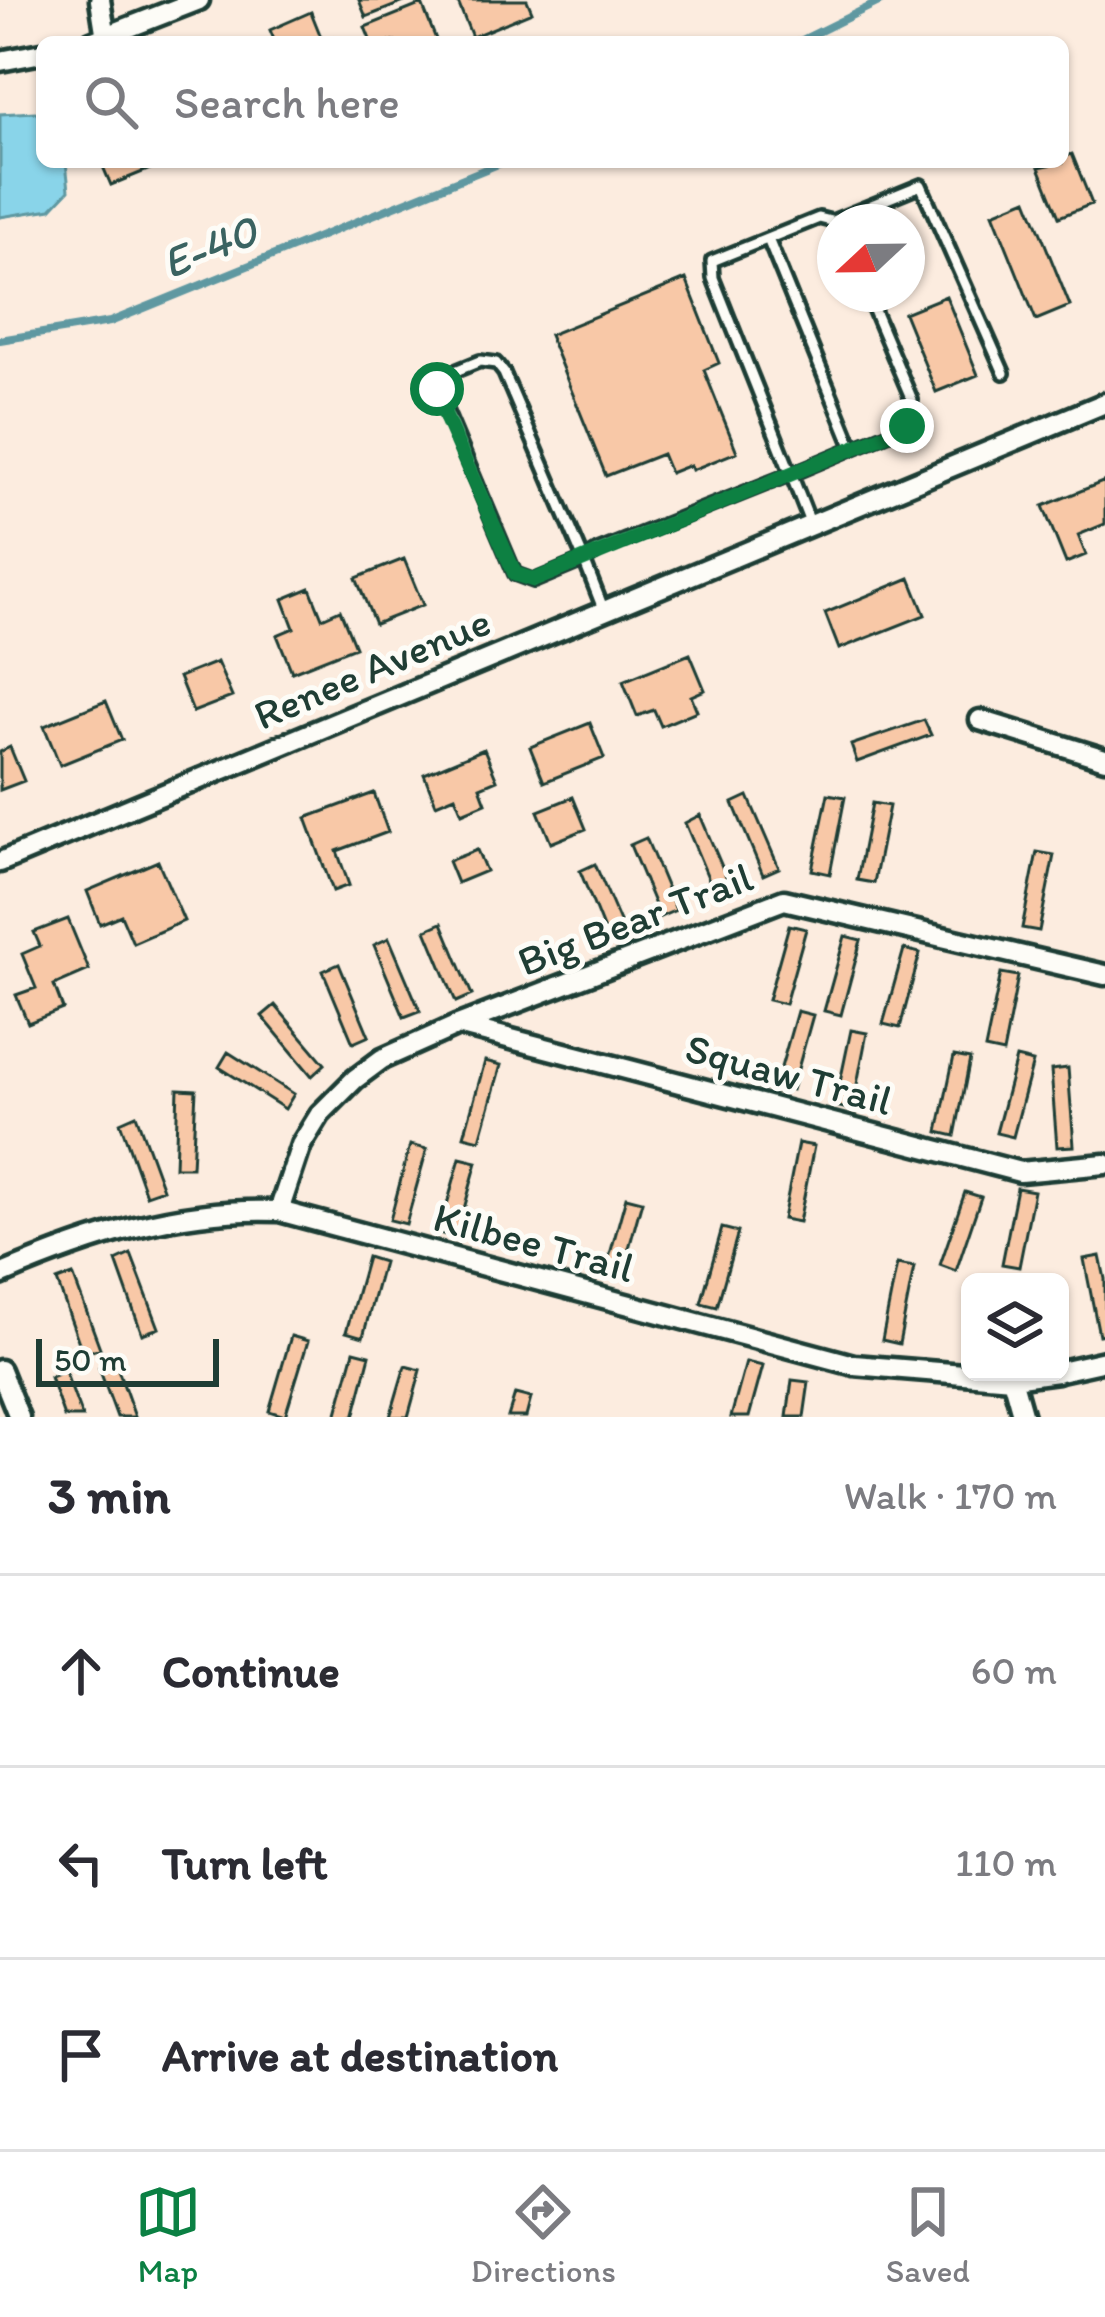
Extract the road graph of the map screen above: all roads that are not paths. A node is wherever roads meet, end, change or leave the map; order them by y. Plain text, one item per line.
1 (100, 0) edge
2 (199, 0) edge
3 (99, 36) edge
4 (109, 36) edge
5 (36, 54) edge
6 (0, 61) edge
7 (876, 204) edge
8 (817, 219) edge
9 (768, 238) junction
10 (875, 312) edge
11 (1004, 373) dead end
12 (1105, 403) edge
13 (853, 448) junction
14 (791, 474) junction
15 (811, 525) junction
16 (584, 560) junction
17 (604, 611) junction
18 (980, 720) dead end
19 (1105, 759) edge
20 (0, 862) edge
21 (1105, 975) edge
22 (458, 1025) junction
23 (1105, 1164) edge
24 (279, 1210) junction
25 (0, 1275) edge
26 (1105, 1361) edge
27 (1069, 1369) edge
28 (0, 1370) edge
29 (961, 1374) edge
30 (1013, 1381) edge
31 (19, 1417) edge
32 (1023, 1417) edge

1 - 3 street
2 - 4 street
5 - 6 street
7 - 11 lane
8 - 9 lane
9 - 13 lane
9 - 14 lane
10 - 13 lane
12 - 15 street, Renee Avenue
13 - 14 lane
14 - 15 lane
14 - 16 lane
15 - 17 street, Renee Avenue
16 - 16 lane
16 - 17 lane
17 - 20 street, Renee Avenue
18 - 19 street
21 - 22 street, Big Bear Trail
22 - 23 street, Squaw Trail
22 - 24 street, Big Bear Trail
24 - 25 street, Kilbee Trail
24 - 29 street, Kilbee Trail
26 - 27 street, Kilbee Trail
28 - 31 street
30 - 32 street

